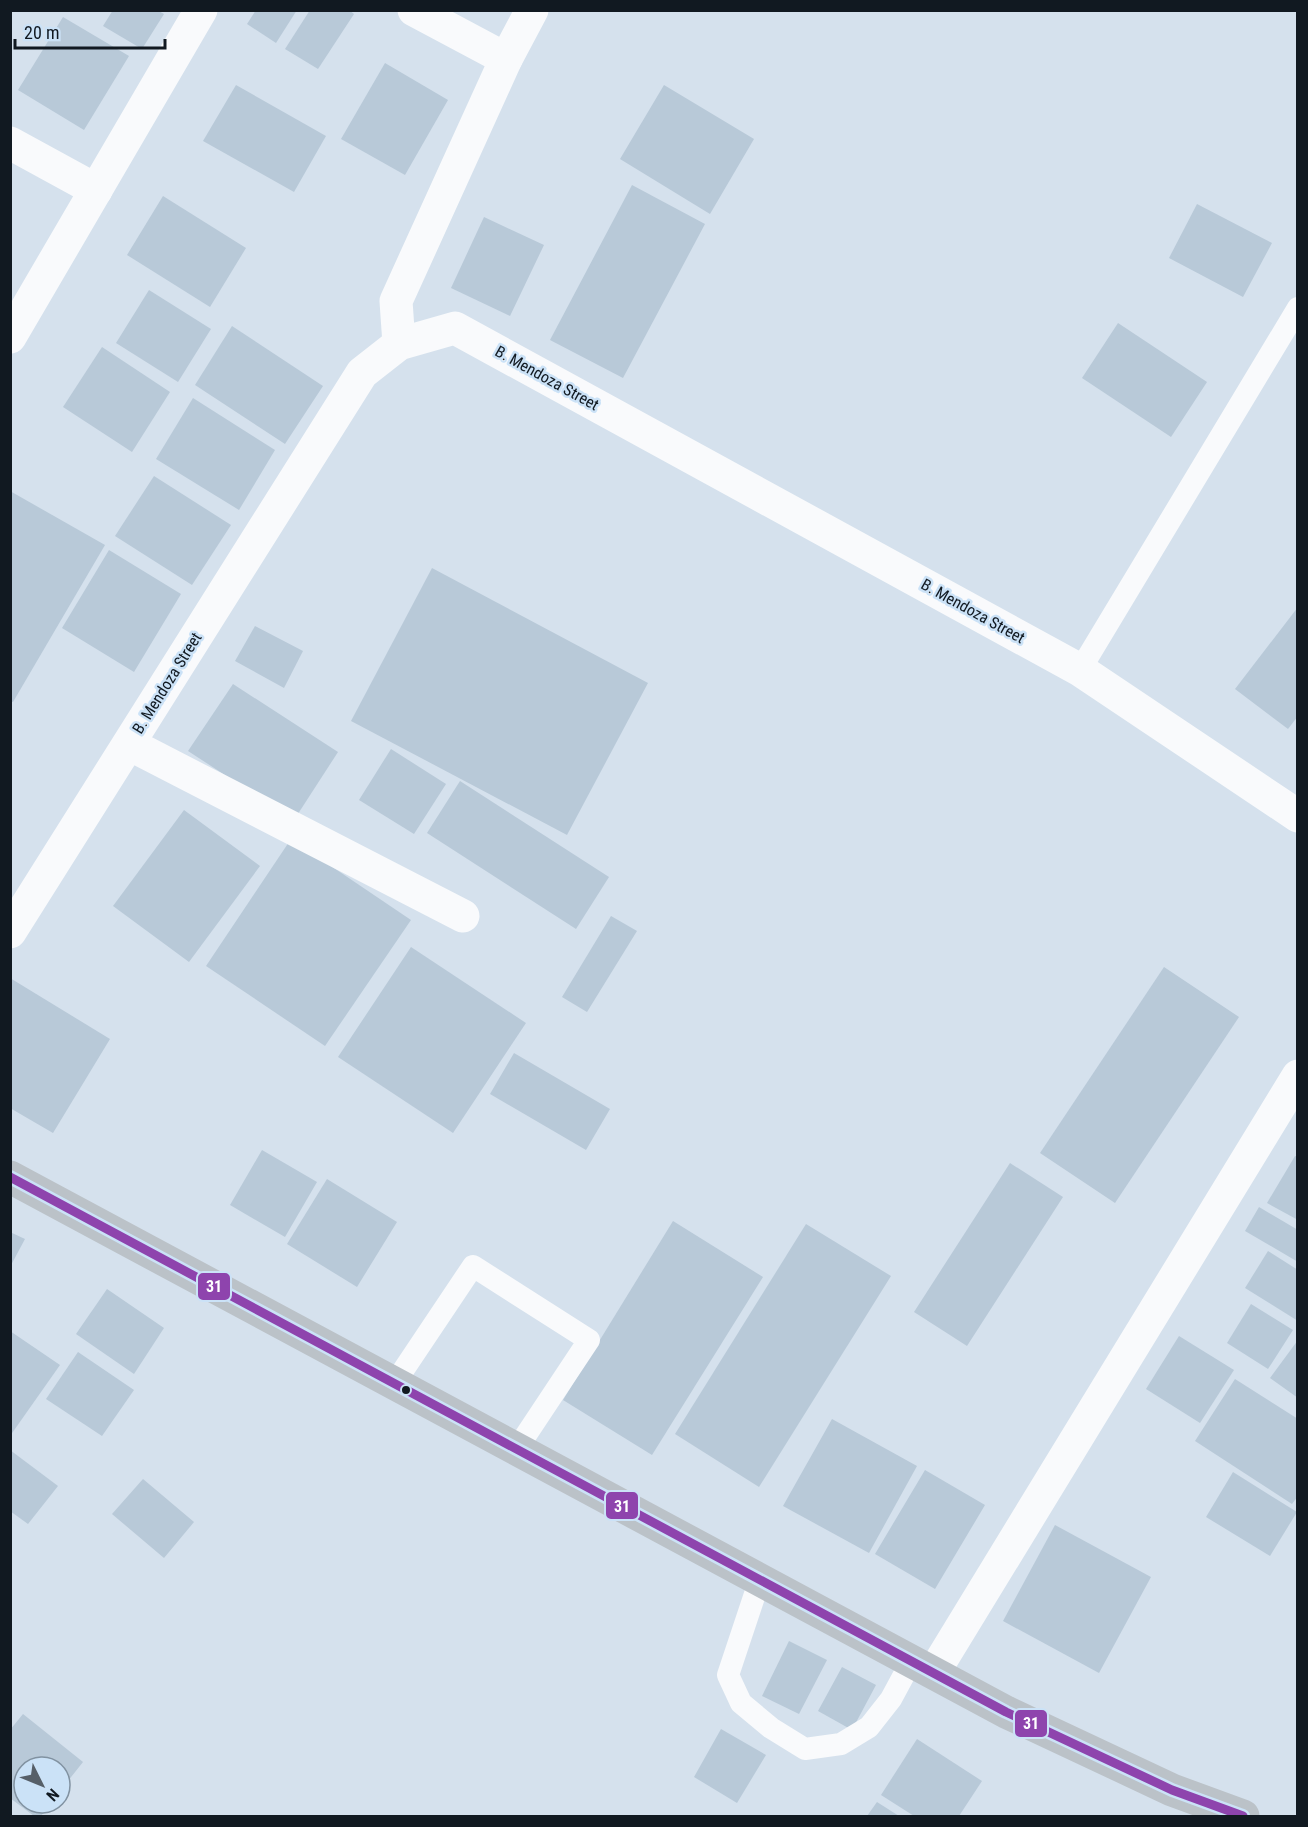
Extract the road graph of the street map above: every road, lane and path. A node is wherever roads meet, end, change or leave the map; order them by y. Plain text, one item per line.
1 (201, 10) edge
2 (414, 10) edge
3 (532, 10) edge
4 (506, 59) junction
5 (10, 143) edge
6 (96, 190) junction
7 (1298, 308) edge
8 (10, 337) edge
9 (399, 344) junction
10 (1080, 670) junction
11 (129, 744) junction
12 (1298, 816) edge
13 (463, 916) dead end
14 (10, 932) edge
15 (1298, 1076) edge
16 (10, 1177) edge
17 (394, 1384) junction
18 (516, 1450) junction
19 (760, 1579) junction
20 (923, 1666) junction
21 (1243, 1816) edge

1 - 6 street
2 - 4 street
3 - 4 street
4 - 9 street
5 - 6 street
6 - 8 street
7 - 10 lane
9 - 10 street, B. Mendoza Street
9 - 11 street, B. Mendoza Street
10 - 12 street, B. Mendoza Street
11 - 13 street
11 - 14 street, B. Mendoza Street
15 - 20 street
16 - 17 main road
17 - 18 main road
17 - 18 lane
18 - 19 main road
19 - 20 main road
19 - 20 lane
20 - 21 main road

